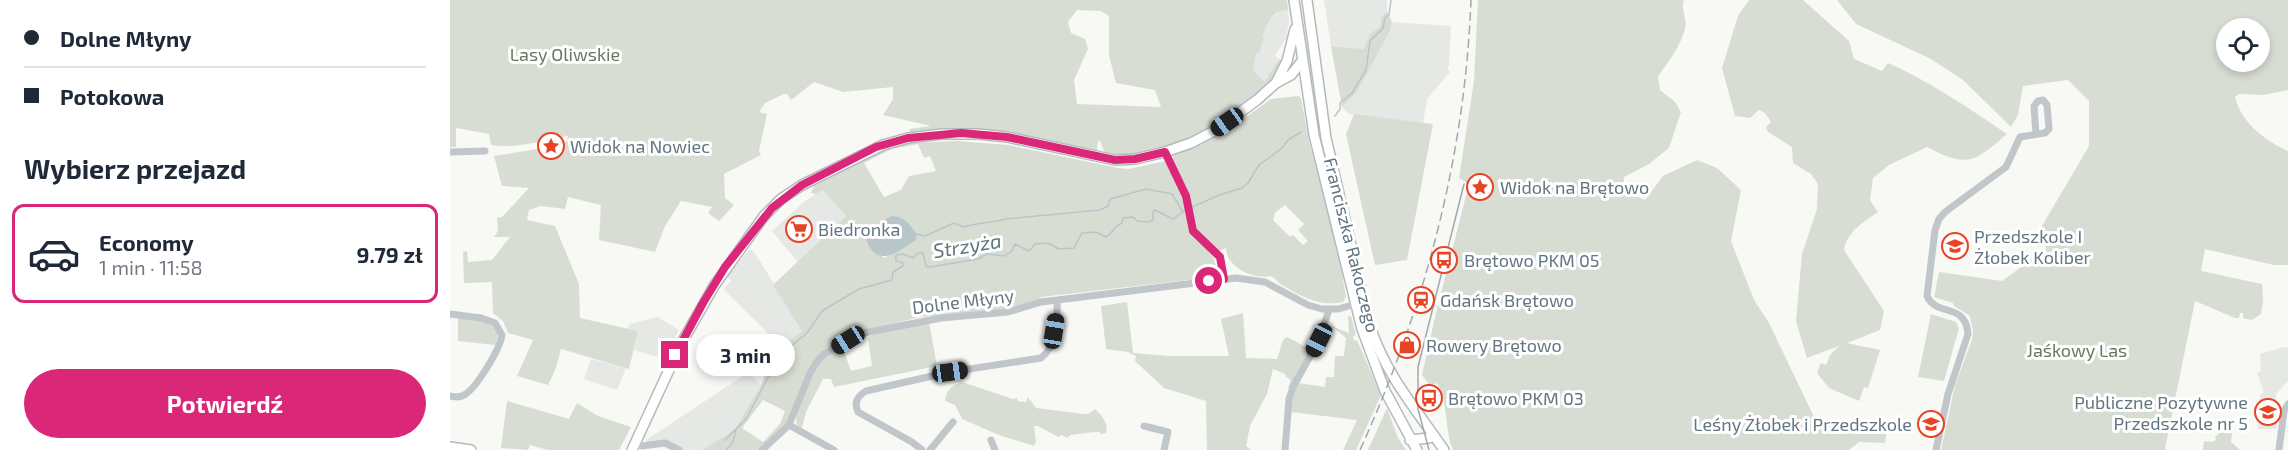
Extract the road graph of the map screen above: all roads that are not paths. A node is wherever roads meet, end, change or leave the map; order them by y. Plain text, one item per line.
1 (1294, 0) edge
2 (1307, 0) edge
3 (1297, 23) junction
4 (1314, 58) junction
5 (1287, 61) junction
6 (1302, 61) junction
7 (1291, 75) junction
8 (1276, 83) junction
9 (1306, 85) junction
10 (2036, 134) junction
11 (485, 151) dead end
12 (450, 152) edge
13 (1165, 152) junction
14 (1224, 279) junction
15 (1057, 300) junction
16 (1356, 304) junction
17 (1329, 310) junction
18 (450, 314) edge
19 (450, 396) edge
20 (2288, 404) edge
21 (953, 422) dead end
22 (789, 425) junction
23 (1144, 426) dead end
24 (1432, 434) junction
25 (991, 440) dead end
26 (1410, 440) junction
27 (450, 447) edge
28 (633, 447) edge
29 (471, 450) edge
30 (679, 450) edge
31 (762, 450) edge
32 (834, 450) edge
33 (922, 450) edge
34 (930, 450) edge
35 (995, 450) edge
36 (1164, 450) edge
37 (1285, 450) edge
38 (1417, 450) edge
39 (1444, 450) edge
40 (1936, 450) edge
41 (2279, 450) edge

1 - 3 street, Franciszka Rakoczego
2 - 4 street, Franciszka Rakoczego
3 - 5 street
3 - 6 street, Franciszka Rakoczego
4 - 6 street
4 - 24 street, Franciszka Rakoczego
5 - 6 street
5 - 8 street
6 - 7 street
6 - 9 street, Franciszka Rakoczego
7 - 8 street
7 - 9 street
8 - 13 street
9 - 16 street, Franciszka Rakoczego
10 - 10 street
10 - 40 street
11 - 12 street
13 - 14 street
13 - 28 street
14 - 15 street, Dolne Młyny
14 - 17 street, Dolne Młyny
15 - 22 street, Dolne Młyny
15 - 33 street
16 - 17 street, Dolne Młyny
16 - 26 street, Franciszka Rakoczego
17 - 37 street
18 - 19 street
20 - 41 street
21 - 34 street
22 - 31 street, Dolne Młyny
22 - 32 street
23 - 36 street
24 - 26 street
24 - 39 street, Franciszka Rakoczego
25 - 35 street
26 - 38 street, Franciszka Rakoczego
27 - 29 street
28 - 30 street

